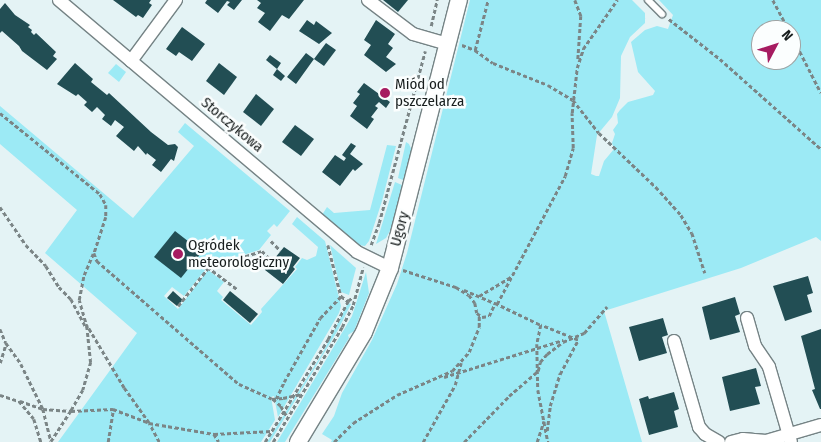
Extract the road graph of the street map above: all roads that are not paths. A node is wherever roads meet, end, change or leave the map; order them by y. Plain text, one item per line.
1 (58, 0) edge
2 (176, 0) edge
3 (368, 0) edge
4 (459, 0) edge
5 (648, 0) edge
6 (662, 14) road end
7 (448, 44) junction
8 (130, 61) junction
9 (390, 268) junction
10 (747, 318) dead end
11 (674, 341) dead end
12 (821, 425) edge
13 (790, 438) edge
14 (298, 442) edge
15 (720, 442) edge
16 (731, 442) edge

1 - 8 street, Storczykowa
2 - 8 street
3 - 7 street
4 - 7 street, Ugory
5 - 6 lane
7 - 9 street, Ugory
8 - 9 street, Storczykowa
9 - 14 street, Ugory
10 - 13 street
11 - 15 street
12 - 13 street
13 - 16 street

